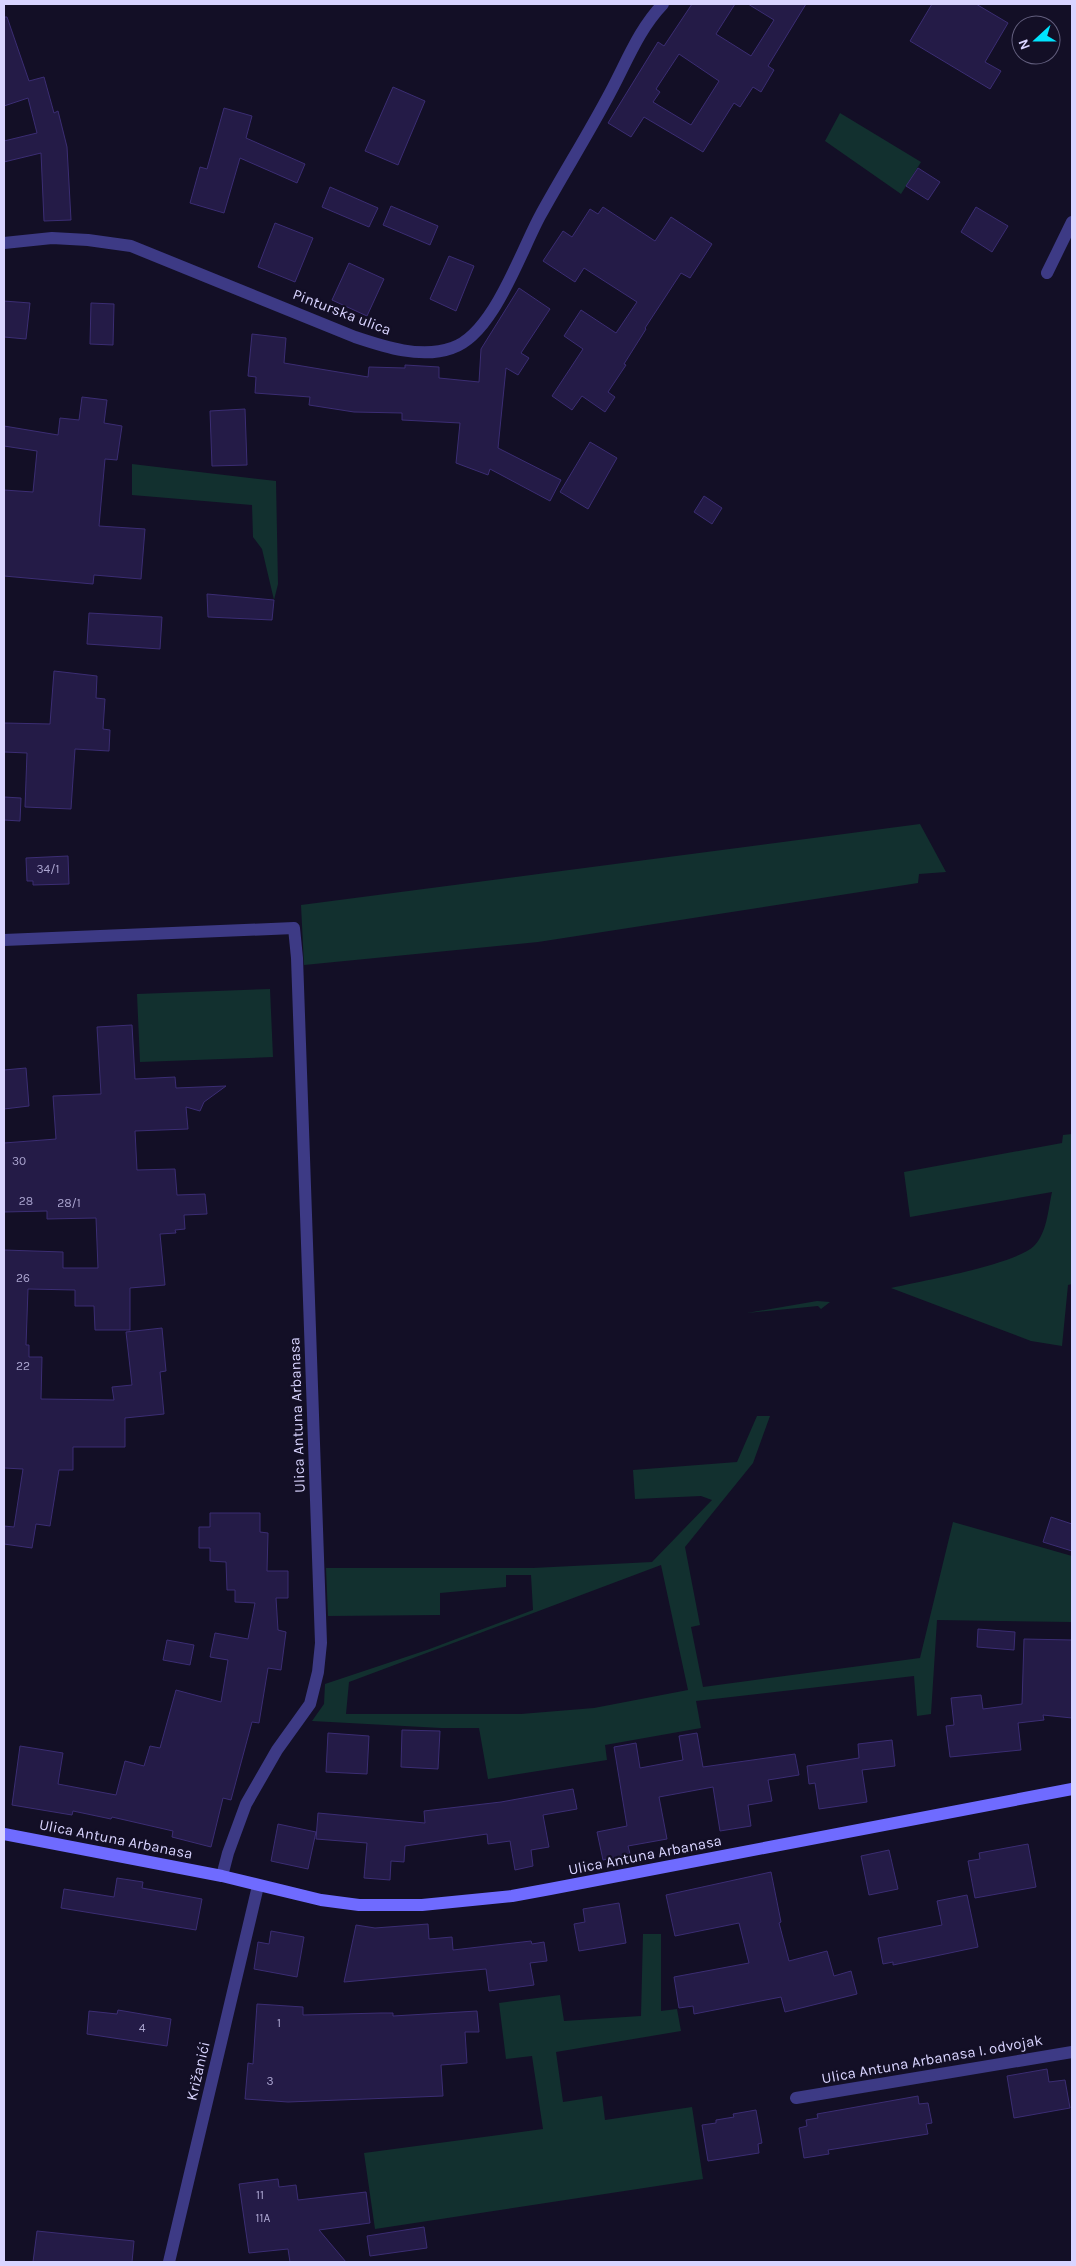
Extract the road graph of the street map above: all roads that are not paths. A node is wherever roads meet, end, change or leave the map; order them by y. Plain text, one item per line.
1 (663, 4) edge
2 (1072, 222) edge
3 (4, 243) edge
4 (1047, 272) dead end
5 (4, 940) edge
6 (1072, 1789) edge
7 (4, 1834) edge
8 (222, 1876) junction
9 (258, 1886) junction
10 (1072, 2052) edge
11 (796, 2098) dead end
12 (169, 2262) edge

1 - 3 street, Pinturska ulica
2 - 4 street
5 - 8 street, Ulica Antuna Arbanasa
6 - 9 main road, Ulica Antuna Arbanasa
7 - 8 main road, Ulica Antuna Arbanasa
8 - 9 main road, Ulica Antuna Arbanasa
9 - 12 street, Križanići
10 - 11 street, Ulica Antuna Arbanasa I. odvojak

